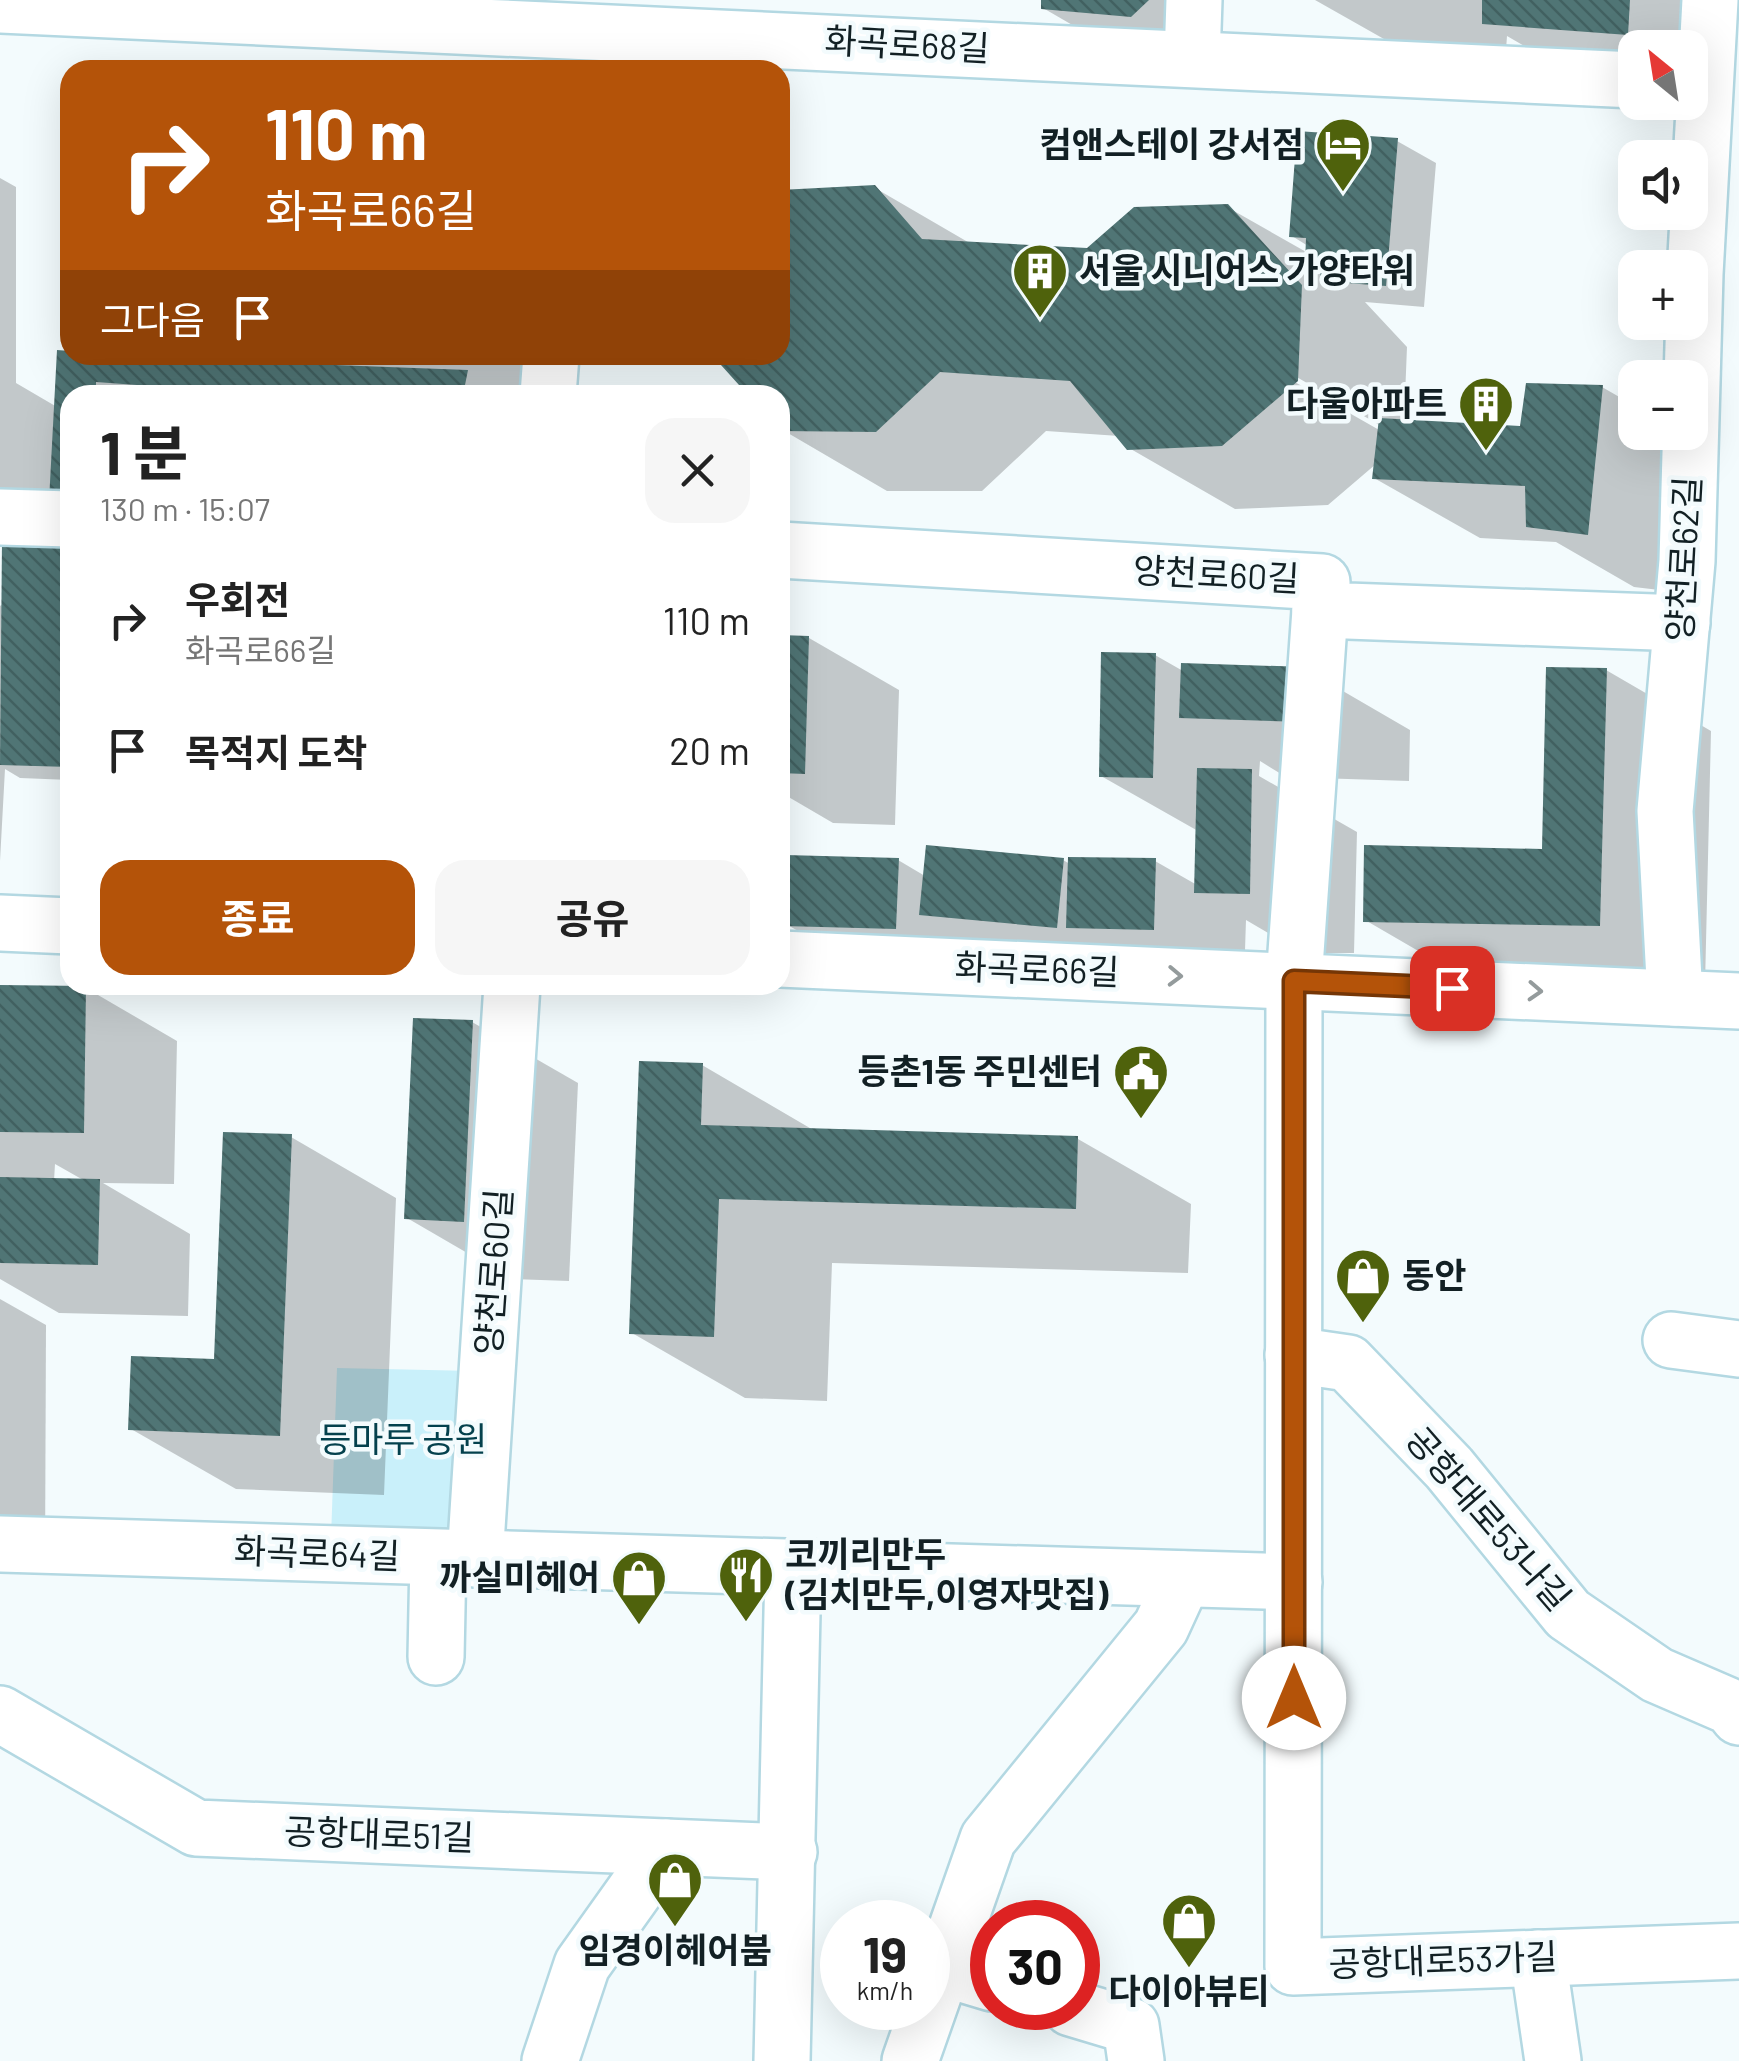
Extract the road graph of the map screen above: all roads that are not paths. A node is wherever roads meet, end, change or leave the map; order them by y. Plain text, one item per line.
1 (1194, 0) edge
2 (1710, 0) edge
3 (0, 5) edge
4 (567, 34) edge
5 (1192, 58) junction
6 (1618, 79) edge
7 (1711, 82) edge
8 (0, 517) edge
9 (60, 519) edge
10 (790, 551) edge
11 (1320, 610) junction
12 (1682, 623) junction
13 (0, 923) edge
14 (60, 926) edge
15 (790, 960) edge
16 (1294, 981) junction
17 (511, 995) edge
18 (1674, 998) junction
19 (1739, 1000) edge
20 (1671, 1340) dead end
21 (1739, 1348) edge
22 (1294, 1355) junction
23 (0, 1544) edge
24 (457, 1558) junction
25 (793, 1568) junction
26 (1183, 1579) junction
27 (1294, 1582) junction
28 (436, 1657) dead end
29 (0, 1714) edge
30 (1739, 1717) edge
31 (666, 1847) junction
32 (789, 1852) junction
33 (1739, 1950) edge
34 (1538, 1958) junction
35 (968, 1976) edge
36 (1100, 2017) edge
37 (550, 2061) edge
38 (782, 2061) edge
39 (910, 2061) edge
40 (1136, 2061) edge
41 (1553, 2061) edge

1 - 5 street
2 - 7 street, 양천로62길
3 - 4 street, 화곡로68길
4 - 5 street, 화곡로68길
5 - 6 street, 화곡로68길
7 - 12 street, 양천로62길
8 - 9 street
10 - 11 street, 양천로60길
11 - 12 street, 양천로60길
11 - 16 street
12 - 18 street, 양천로62길
13 - 14 street
15 -> 16 street, 화곡로66길
16 -> 18 street, 화곡로66길
16 - 22 street, 공항대로53가길
17 - 24 street, 양천로60길
18 - 19 street, 화곡로66길
20 - 21 street
22 - 27 street, 공항대로53가길
22 - 30 street, 공항대로53나길
23 - 24 street, 화곡로64길
24 - 25 street, 화곡로64길
24 - 28 street, 양천로60길
25 - 26 street, 화곡로64길
25 - 32 street
26 - 27 street, 화곡로64길
26 - 35 street
27 - 34 street, 공항대로53가길
29 - 31 street, 공항대로51길
31 - 32 street, 공항대로51길
31 - 37 street
32 - 38 street
33 - 34 street, 공항대로53가길
34 - 41 street
35 - 39 street
36 - 40 street

